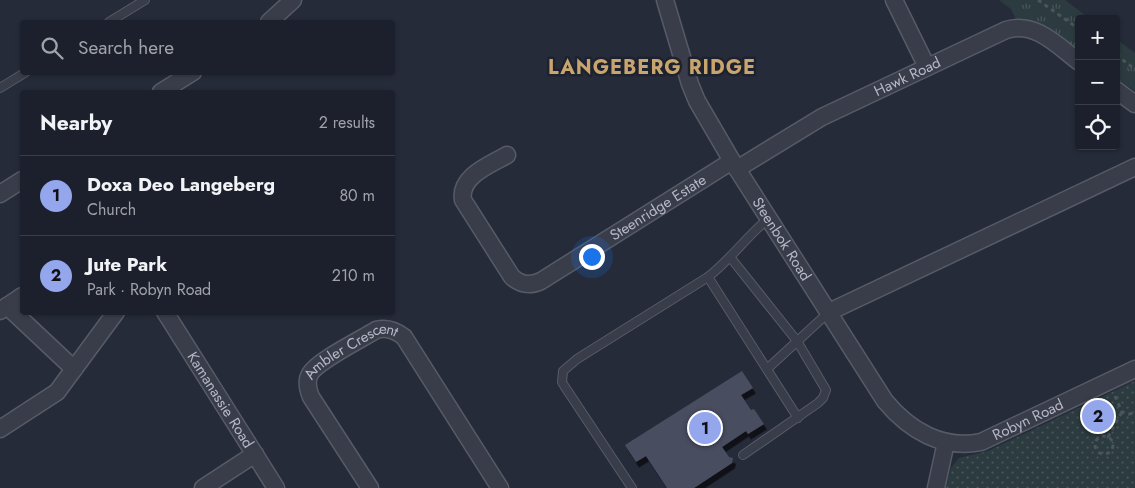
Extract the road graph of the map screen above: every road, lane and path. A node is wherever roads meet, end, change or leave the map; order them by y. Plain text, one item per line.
1 (145, 0) edge
2 (293, 0) edge
3 (664, 0) edge
4 (894, 0) edge
5 (1038, 0) edge
6 (112, 20) edge
7 (271, 20) edge
8 (1075, 26) edge
9 (1120, 59) edge
10 (1076, 60) edge
11 (927, 67) junction
12 (1135, 69) edge
13 (21, 75) edge
14 (188, 75) edge
15 (0, 88) edge
16 (164, 90) edge
17 (1120, 93) edge
18 (1135, 104) edge
19 (507, 155) dead end
20 (735, 165) junction
21 (1135, 167) edge
22 (20, 181) edge
23 (0, 194) edge
24 (769, 218) junction
25 (730, 256) junction
26 (708, 277) junction
27 (20, 297) edge
28 (4, 308) edge
29 (829, 312) junction
30 (114, 315) edge
31 (166, 315) edge
32 (797, 341) junction
33 (74, 369) junction
34 (767, 369) junction
35 (1135, 369) edge
36 (1109, 382) junction
37 (1122, 412) junction
38 (1135, 413) edge
39 (798, 418) junction
40 (0, 429) edge
41 (1108, 437) junction
42 (946, 442) junction
43 (255, 454) junction
44 (743, 455) dead end
45 (203, 488) edge
46 (276, 488) edge
47 (370, 488) edge
48 (500, 488) edge
49 (632, 488) edge
50 (936, 488) edge

1 - 6 lane
2 - 7 street
3 - 20 street, Steenbok Road
4 - 11 street
5 - 8 path
9 - 12 path
10 - 11 street, Hawk Road
11 - 20 street, Hawk Road
13 - 15 lane
14 - 16 street
17 - 18 street
19 - 20 street, Steenridge Estate
20 - 24 street, Steenbok Road
21 - 29 street
22 - 23 street
24 - 25 lane
24 - 29 street, Steenbok Road
25 - 26 lane
25 - 32 lane
26 - 34 lane
26 - 49 lane
27 - 28 street
28 - 33 street
29 - 32 lane
29 - 42 street, Steenbok Road
30 - 33 street
31 - 43 street, Kamanassie Road
32 - 34 lane
32 - 39 lane
33 - 40 street
34 - 39 lane
35 - 36 street, Robyn Road
36 - 37 path
36 - 42 street, Robyn Road
37 - 38 path
37 - 41 path
39 - 44 lane
41 - 41 path
42 - 50 street
43 - 45 street
43 - 46 street, Kamanassie Road
47 - 48 street, Ambler Crescent

